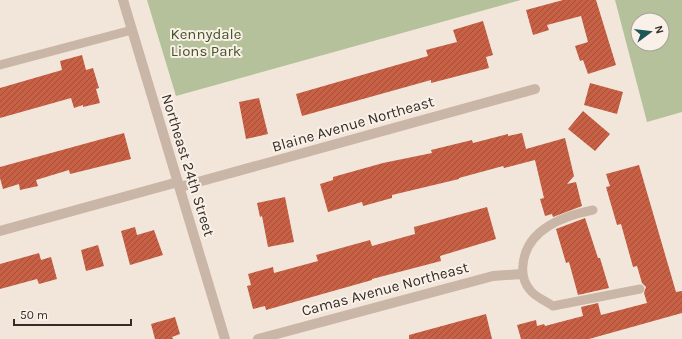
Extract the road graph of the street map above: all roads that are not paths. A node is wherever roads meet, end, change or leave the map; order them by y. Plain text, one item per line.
1 (123, 0) edge
2 (132, 30) junction
3 (0, 65) edge
4 (535, 89) dead end
5 (179, 185) junction
6 (593, 210) dead end
7 (0, 231) edge
8 (522, 274) junction
9 (640, 288) dead end
10 (225, 339) edge
11 (258, 339) edge

1 - 2 street, Northeast 24th Street
2 - 3 lane
2 - 5 street, Northeast 24th Street
4 - 5 street, Blaine Avenue Northeast
5 - 7 street, Blaine Avenue Northeast
5 - 10 street, Northeast 24th Street
6 - 8 lane
8 - 9 lane
8 - 11 street, Camas Avenue Northeast

